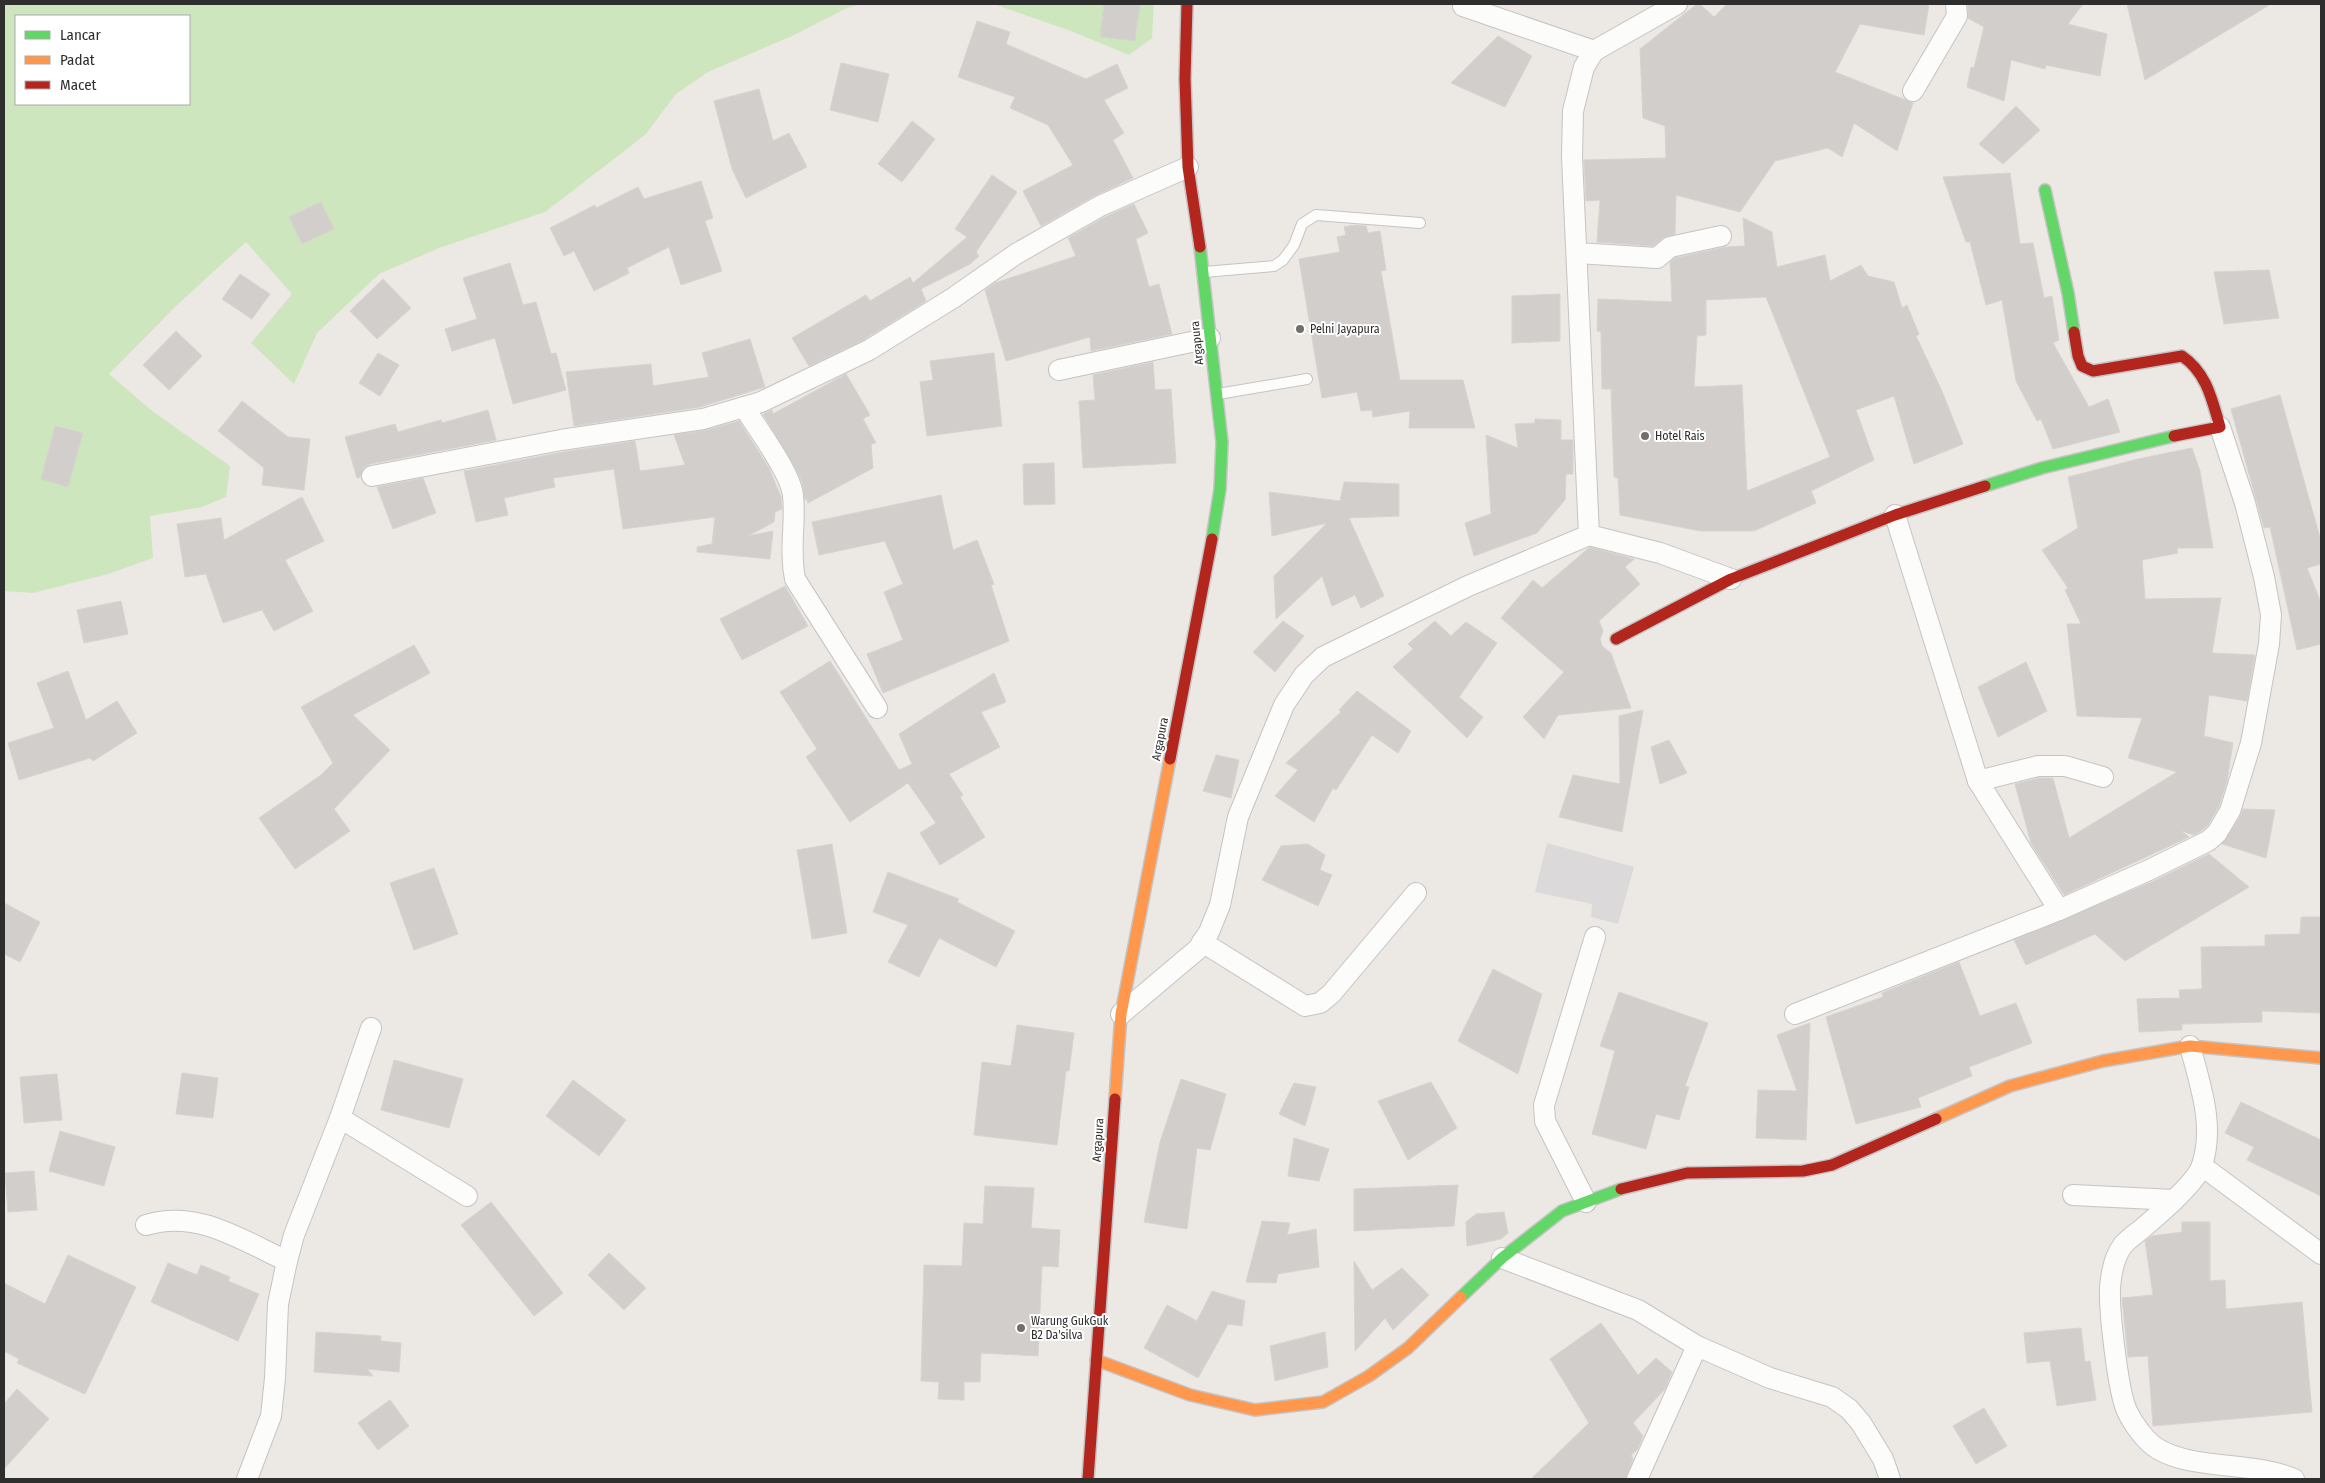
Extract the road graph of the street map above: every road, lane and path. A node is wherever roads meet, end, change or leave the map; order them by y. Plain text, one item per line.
1 (1187, 4) edge
2 (1677, 4) edge
3 (1956, 4) edge
4 (1462, 6) dead end
5 (1594, 51) junction
6 (1913, 91) dead end
7 (1188, 167) junction
8 (2045, 190) dead end
9 (1420, 224) dead end
10 (1721, 236) dead end
11 (1577, 253) junction
12 (1203, 272) junction
13 (1210, 338) junction
14 (1059, 370) dead end
15 (1307, 379) dead end
16 (1217, 394) junction
17 (744, 407) junction
18 (2220, 427) junction
19 (372, 476) dead end
20 (1895, 515) junction
21 (1589, 534) junction
22 (1730, 579) junction
23 (1616, 639) dead end
24 (878, 708) dead end
25 (2103, 777) dead end
26 (1978, 781) junction
27 (1416, 893) dead end
28 (2060, 910) junction
29 (1596, 936) dead end
30 (1202, 942) junction
31 (1121, 1014) junction
32 (1795, 1014) dead end
33 (371, 1028) dead end
34 (2190, 1046) junction
35 (2321, 1058) edge
36 (340, 1118) junction
37 (2202, 1166) junction
38 (2073, 1195) dead end
39 (467, 1196) dead end
40 (2174, 1200) junction
41 (1586, 1202) junction
42 (146, 1225) dead end
43 (2321, 1254) edge
44 (1502, 1258) junction
45 (287, 1261) junction
46 (1697, 1346) junction
47 (1096, 1360) junction
48 (247, 1479) edge
49 (1088, 1479) edge
50 (1637, 1479) edge
51 (1890, 1479) edge
52 (2294, 1479) edge

1 - 7 main road, Argapura
2 - 5 street
3 - 6 street
4 - 5 street
5 - 11 street
7 - 12 main road, Argapura
7 - 17 street
8 - 18 main road
9 - 12 lane
10 - 11 street
11 - 21 street
12 - 13 main road, Argapura
13 - 14 street
13 - 16 main road, Argapura
15 - 16 lane
16 - 31 main road, Argapura
17 - 19 street
17 - 24 street
18 - 20 main road
18 - 28 street
20 - 22 main road
20 - 26 street
21 - 22 street
21 - 30 street
22 - 23 main road
25 - 26 street
26 - 28 street
27 - 30 street
28 - 32 street
29 - 41 street
30 - 31 street
31 - 47 main road, Argapura
33 - 36 street
34 - 35 main road
34 - 37 street
34 - 41 main road
36 - 39 street
36 - 45 street
37 - 40 street
37 - 43 street
38 - 40 street
40 - 52 street
41 - 44 main road
42 - 45 street
44 - 46 street
44 - 47 main road
45 - 48 street
46 - 50 street
46 - 51 street
47 - 49 main road, Argapura

